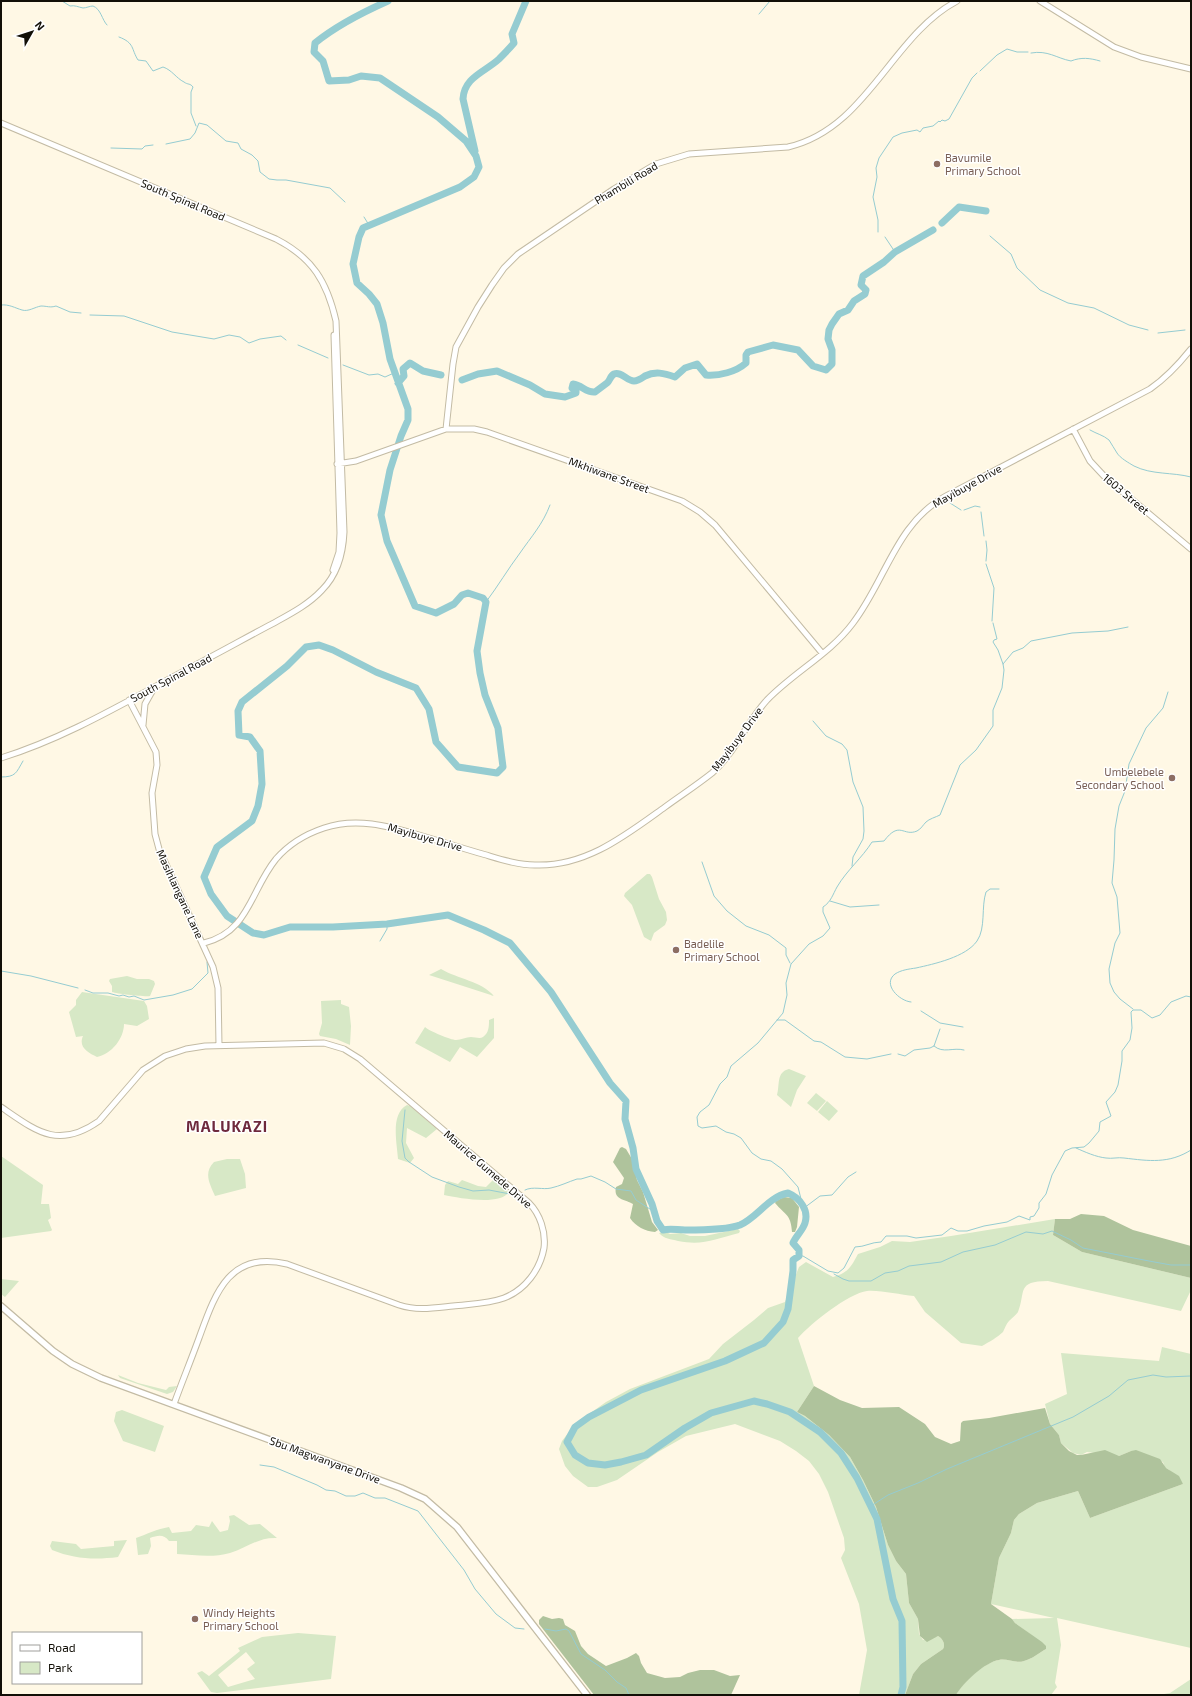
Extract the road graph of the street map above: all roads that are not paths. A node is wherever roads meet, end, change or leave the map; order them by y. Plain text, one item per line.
1 (957, 1) edge
2 (1040, 1) edge
3 (1191, 69) edge
4 (1, 123) edge
5 (1191, 349) edge
6 (446, 429) junction
7 (1073, 429) junction
8 (339, 464) junction
9 (1191, 549) edge
10 (822, 653) junction
11 (155, 686) junction
12 (129, 700) junction
13 (143, 726) junction
14 (1, 758) edge
15 (204, 944) junction
16 (219, 1045) junction
17 (1, 1107) edge
18 (1, 1306) edge
19 (174, 1404) junction
20 (587, 1695) edge

1 - 6 street, Phambili Road
2 - 3 street
4 - 8 street, South Spinal Road
5 - 7 street, Mayibuye Drive
6 - 8 street, Mkhiwane Street
6 - 10 street, Mkhiwane Street
7 - 9 street, 1603 Street
7 - 10 street, Mayibuye Drive
8 - 11 street, South Spinal Road
10 - 15 street, Mayibuye Drive
11 - 12 street, South Spinal Road
11 - 13 street
12 - 13 street, Masihlangane Lane
12 - 14 street, South Spinal Road
13 - 15 street, Masihlangane Lane
15 - 16 street, Masihlangane Lane
16 - 17 street, Maurice Gumede Drive
16 - 19 street, Maurice Gumede Drive
18 - 19 main road, Sbu Magwanyane Drive
19 - 20 main road, Sbu Magwanyane Drive

